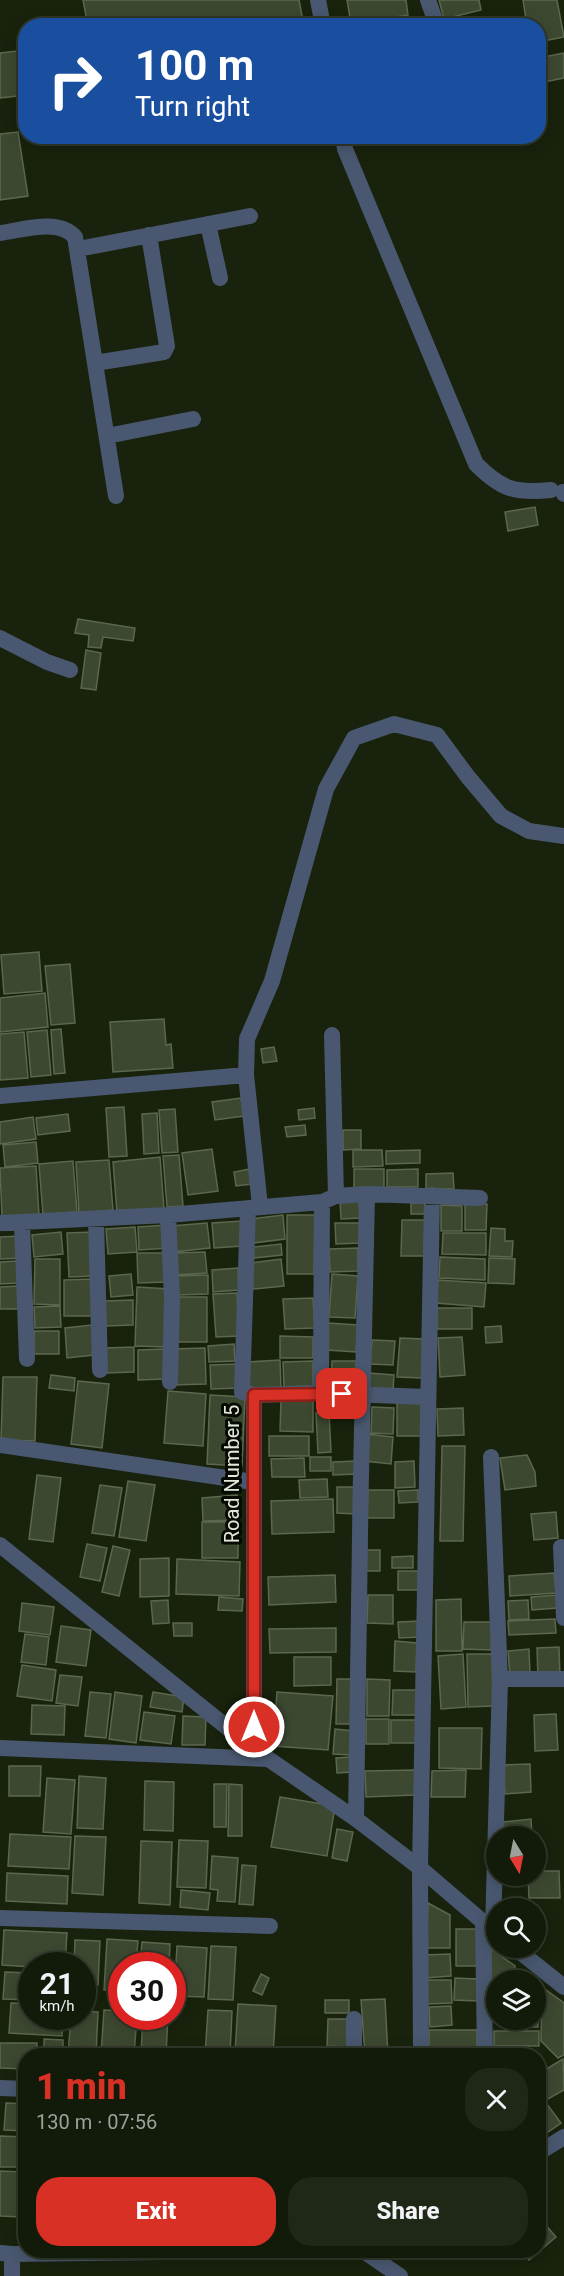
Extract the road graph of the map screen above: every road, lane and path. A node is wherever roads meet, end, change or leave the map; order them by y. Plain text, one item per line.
1 (318, 0) edge
2 (428, 0) edge
3 (321, 18) edge
4 (434, 18) edge
5 (344, 144) edge
6 (250, 216) dead end
7 (208, 224) junction
8 (0, 233) edge
9 (149, 235) junction
10 (78, 249) junction
11 (220, 278) dead end
12 (95, 363) junction
13 (193, 420) dead end
14 (107, 436) junction
15 (559, 492) edge
16 (116, 496) dead end
17 (0, 638) edge
18 (70, 670) dead end
19 (564, 836) edge
20 (332, 1035) dead end
21 (246, 1075) junction
22 (0, 1096) edge
23 (367, 1194) junction
24 (432, 1195) junction
25 (480, 1198) dead end
26 (329, 1199) junction
27 (254, 1207) junction
28 (168, 1215) junction
29 (96, 1219) junction
30 (0, 1223) edge
31 (22, 1223) junction
32 (27, 1359) dead end
33 (100, 1370) dead end
34 (170, 1382) dead end
35 (321, 1393) junction
36 (254, 1395) junction
37 (362, 1395) junction
38 (427, 1397) junction
39 (0, 1445) edge
40 (491, 1456) dead end
41 (253, 1482) junction
42 (0, 1545) edge
43 (561, 1548) dead end
44 (564, 1618) edge
45 (500, 1679) junction
46 (564, 1679) edge
47 (0, 1749) edge
48 (261, 1754) junction
49 (356, 1819) junction
50 (420, 1868) junction
51 (492, 1898) edge
52 (0, 1918) edge
53 (486, 1925) edge
54 (270, 1926) dead end
55 (489, 1958) edge
56 (528, 1958) edge
57 (564, 1987) edge
58 (354, 2019) dead end
59 (354, 2048) edge
60 (421, 2048) edge
61 (484, 2048) edge
62 (0, 2088) edge
63 (18, 2089) edge
64 (564, 2137) edge
65 (546, 2148) edge
66 (6, 2254) edge
67 (374, 2258) edge
68 (12, 2276) edge
69 (400, 2276) edge

1 - 3 street
2 - 4 street
5 - 15 street
6 - 7 street
7 - 9 street
7 - 11 street
8 - 10 street
9 - 10 street
9 - 12 street
10 - 12 street
12 - 14 street
13 - 14 street
14 - 16 street
17 - 18 street
19 - 21 street
20 - 26 street
21 - 22 street
21 - 27 street
23 - 24 street
23 - 26 street
23 - 37 street
24 - 25 street
24 - 38 street
26 - 27 street
26 - 35 street
27 - 28 street
27 - 36 street, Road Number 5
28 - 29 street
28 - 34 street
29 - 31 street
29 - 33 street
30 - 31 street
31 - 32 street
35 - 36 street
35 - 37 street
36 - 41 street, Road Number 5
37 - 38 street
37 - 49 street
38 - 50 street
39 - 41 street
40 - 45 street
41 - 48 street, Road Number 5
42 - 48 street
43 - 44 street
45 - 46 street
45 - 51 street
47 - 48 street
48 - 49 street
49 - 50 street
50 - 53 street
50 - 60 street
52 - 54 street
55 - 61 street
56 - 57 street
58 - 59 street
62 - 63 street
64 - 65 street
66 - 68 street
67 - 69 street

